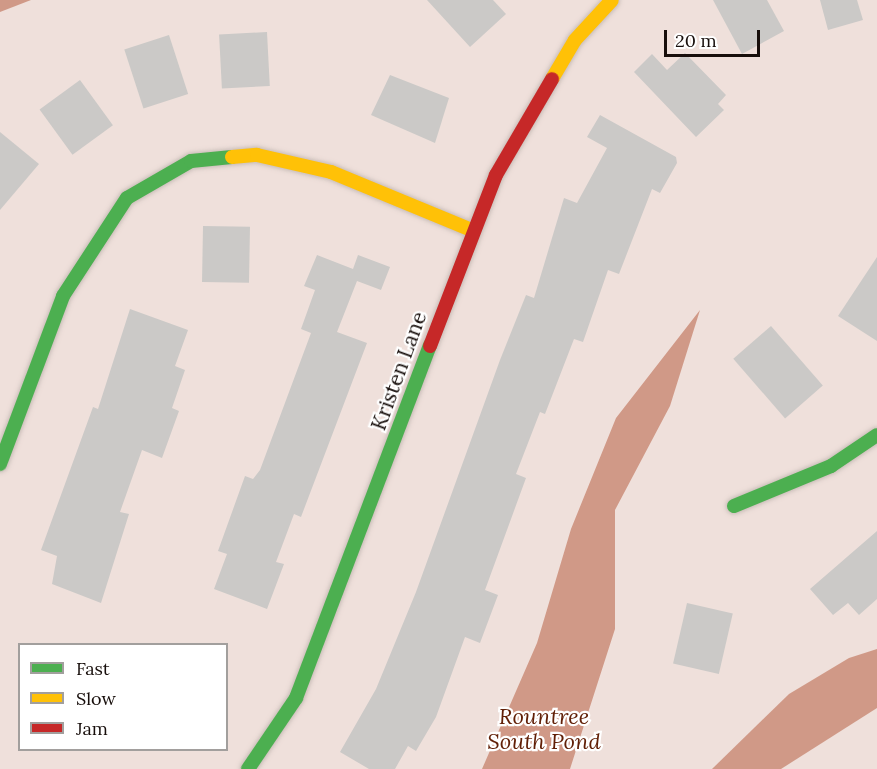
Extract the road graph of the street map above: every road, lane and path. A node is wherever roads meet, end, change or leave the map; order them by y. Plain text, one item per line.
1 (612, 0) edge
2 (472, 230) junction
3 (877, 435) edge
4 (0, 464) edge
5 (734, 506) dead end
6 (248, 769) edge

1 - 2 street, Kristen Lane
2 - 4 street
2 - 6 street, Kristen Lane
3 - 5 street

